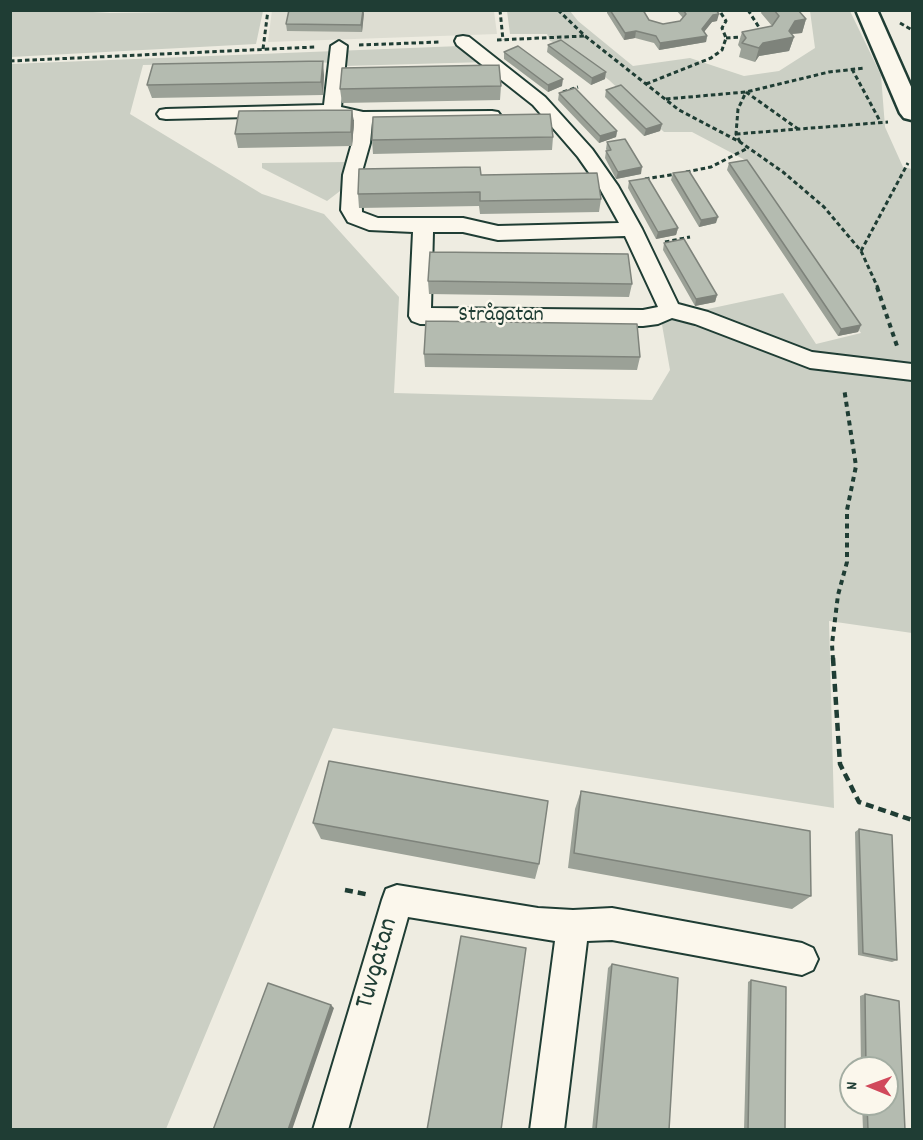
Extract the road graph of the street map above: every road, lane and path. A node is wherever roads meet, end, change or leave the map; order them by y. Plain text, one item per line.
1 (268, 10) edge
2 (500, 10) edge
3 (558, 10) edge
4 (718, 10) edge
5 (748, 10) edge
6 (866, 10) edge
7 (585, 36) junction
8 (756, 36) edge
9 (744, 37) edge
10 (726, 38) junction
11 (503, 39) junction
12 (463, 41) junction
13 (339, 46) junction
14 (263, 49) junction
15 (10, 61) edge
16 (875, 68) dead end
17 (852, 69) junction
18 (646, 84) junction
19 (746, 92) junction
20 (666, 99) junction
21 (333, 110) junction
22 (550, 112) junction
23 (912, 113) edge
24 (166, 114) dead end
25 (528, 115) edge
26 (504, 116) edge
27 (363, 117) junction
28 (889, 122) dead end
29 (881, 123) junction
30 (798, 129) junction
31 (736, 134) junction
32 (740, 142) junction
33 (748, 148) junction
34 (908, 163) dead end
35 (608, 186) junction
36 (423, 226) junction
37 (632, 229) junction
38 (861, 251) junction
39 (670, 310) junction
40 (840, 364) junction
41 (909, 372) edge
42 (912, 819) edge
43 (573, 926) junction
44 (802, 959) dead end
45 (330, 1130) edge
46 (547, 1130) edge

1 - 14 path
2 - 11 path
3 - 7 path
4 - 10 path
5 - 8 path
6 - 23 main road
7 - 11 path
7 - 18 path
9 - 10 path
10 - 18 path
11 - 12 path
12 - 13 path
12 - 22 street
13 - 14 path
13 - 21 street
14 - 15 path
16 - 17 path
17 - 19 path
17 - 29 path
18 - 20 path
19 - 20 path
19 - 30 path
19 - 31 path
20 - 32 path
21 - 24 street
21 - 27 street
22 - 25 street
22 - 35 street
26 - 27 street
27 - 36 street
28 - 29 path
29 - 30 path
30 - 31 path
31 - 32 path
32 - 33 path
33 - 35 path
33 - 38 path
34 - 38 path
35 - 37 street
36 - 37 street
36 - 39 street, Strågatan
37 - 39 street
38 - 41 path
39 - 40 street, Strågatan
40 - 41 street, Strågatan
40 - 42 path
43 - 44 street, Tuvgatan
43 - 45 street, Tuvgatan
43 - 46 street

